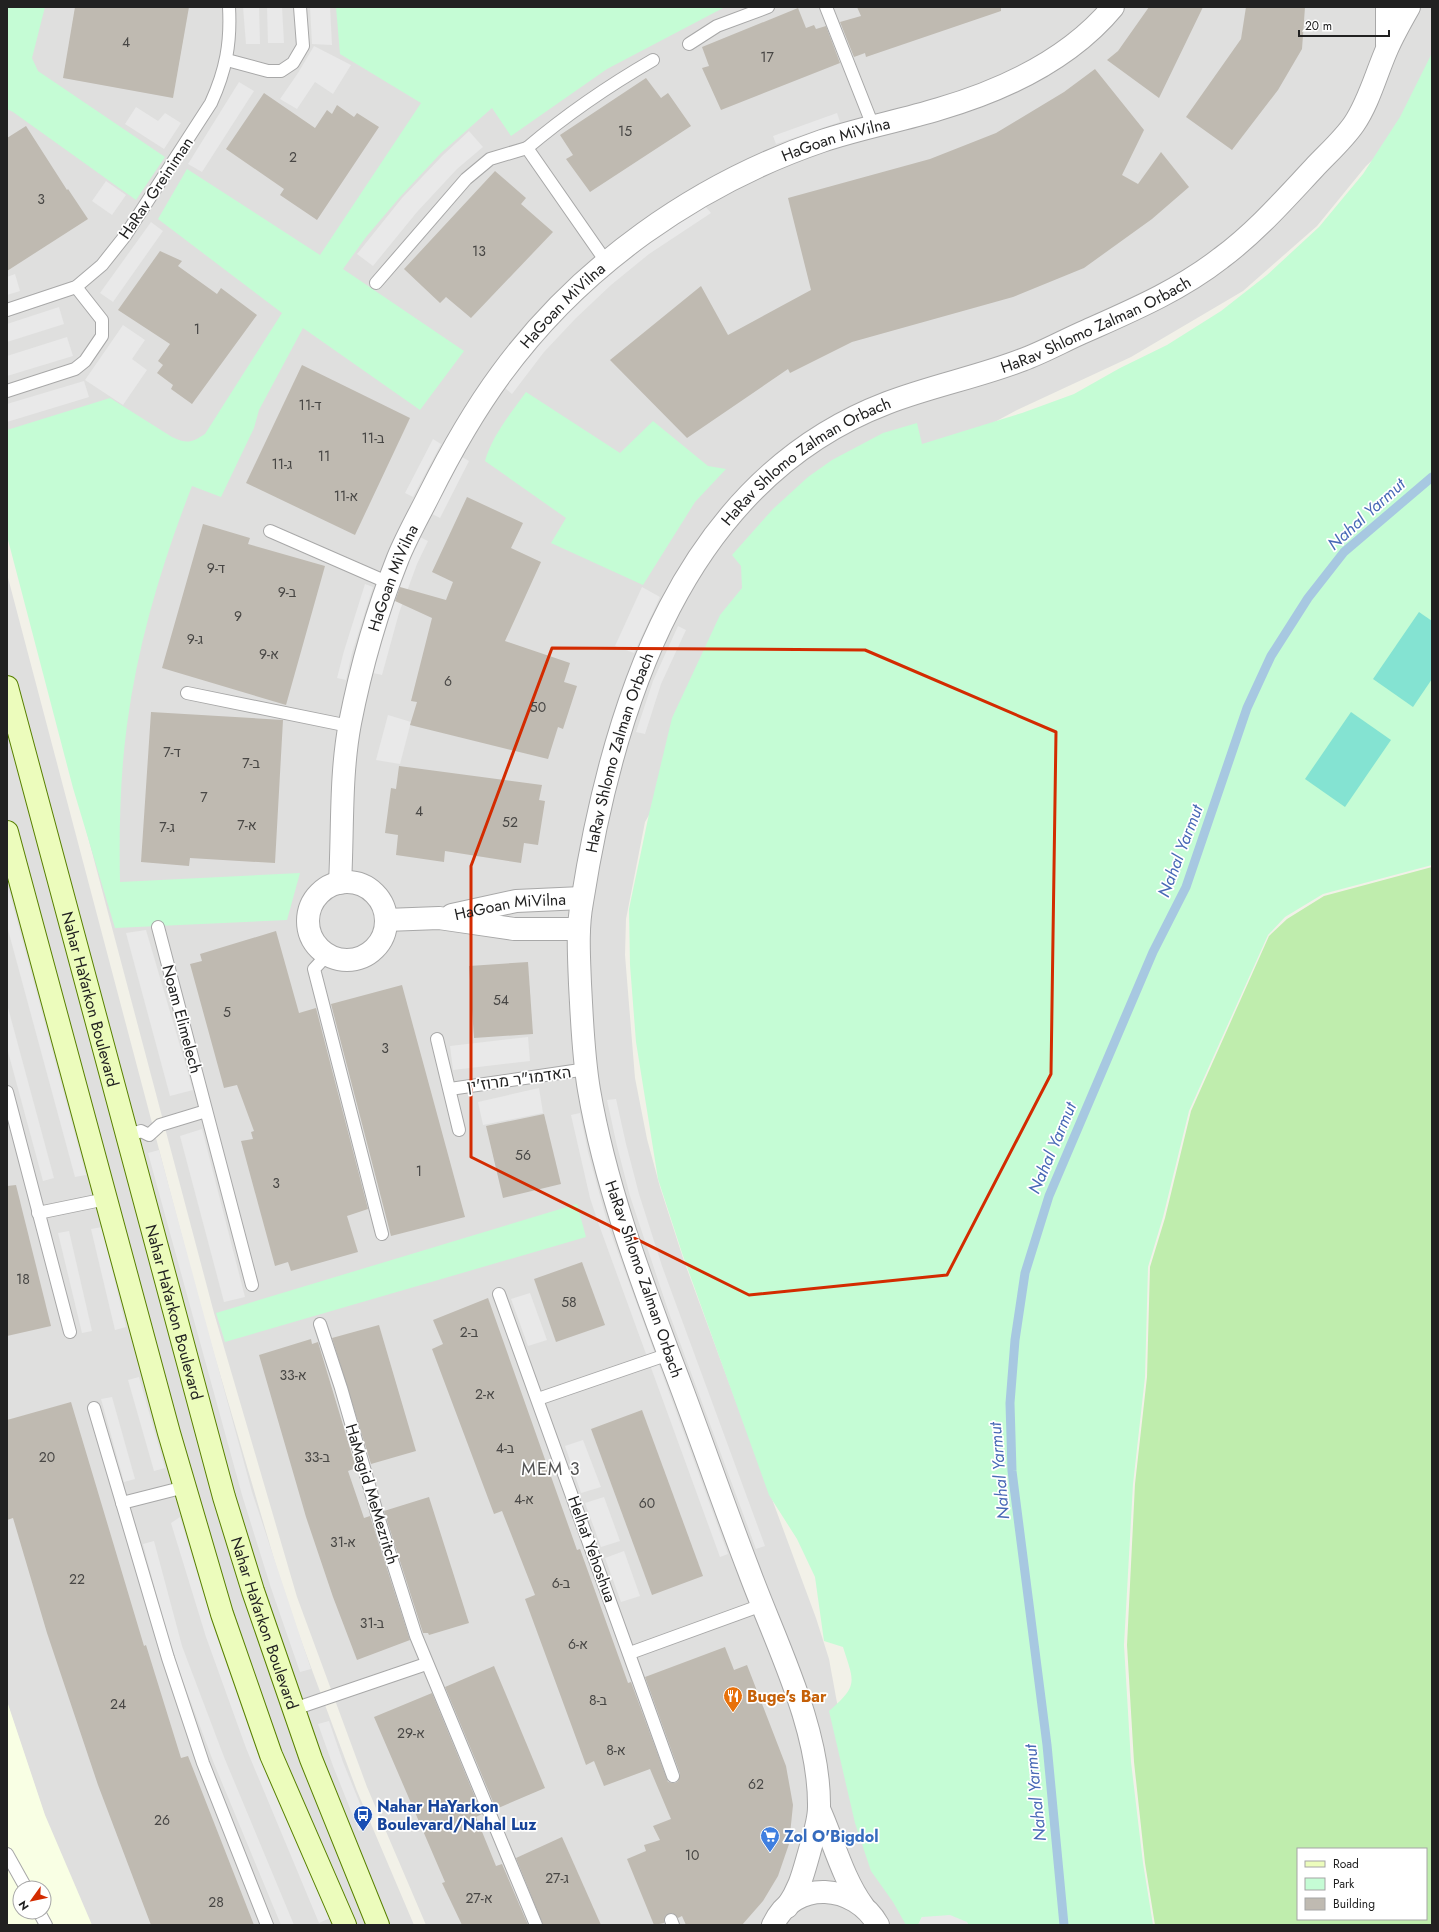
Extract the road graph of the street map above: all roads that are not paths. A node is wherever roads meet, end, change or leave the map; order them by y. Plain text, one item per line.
1 (229, 7) edge
2 (300, 7) edge
3 (768, 7) edge
4 (826, 7) edge
5 (1113, 7) edge
6 (1387, 7) edge
7 (1409, 7) edge
8 (689, 44) dead end
9 (1388, 47) junction
10 (227, 60) junction
11 (653, 60) dead end
12 (873, 126) junction
13 (527, 148) junction
14 (606, 263) junction
15 (376, 283) dead end
16 (76, 287) junction
17 (7, 310) edge
18 (7, 391) edge
19 (270, 531) dead end
20 (389, 583) junction
21 (7, 687) edge
22 (187, 693) dead end
23 (350, 726) junction
24 (7, 832) edge
25 (340, 883) junction
26 (582, 898) junction
27 (439, 918) junction
28 (386, 920) junction
29 (158, 927) dead end
30 (578, 929) junction
31 (328, 954) junction
32 (437, 1039) dead end
33 (587, 1070) junction
34 (450, 1089) junction
35 (7, 1092) edge
36 (206, 1111) junction
37 (459, 1130) dead end
38 (127, 1136) junction
39 (106, 1199) junction
40 (38, 1213) junction
41 (382, 1234) dead end
42 (252, 1285) dead end
43 (499, 1294) dead end
44 (320, 1324) dead end
45 (70, 1332) dead end
46 (669, 1354) junction
47 (538, 1399) junction
48 (94, 1408) dead end
49 (185, 1487) junction
50 (122, 1503) junction
51 (762, 1605) junction
52 (630, 1653) junction
53 (426, 1664) junction
54 (294, 1708) junction
55 (674, 1776) dead end
56 (820, 1809) junction
57 (7, 1854) edge
58 (22, 1880) edge
59 (864, 1906) junction
60 (787, 1907) junction
61 (267, 1925) edge
62 (345, 1925) edge
63 (378, 1925) edge
64 (536, 1925) edge
65 (773, 1925) edge
66 (878, 1925) edge

1 - 10 lane, HaRav Greiniman
2 - 10 lane
3 - 8 lane
4 - 12 lane
5 - 12 street, HaGoan MiVilna
6 - 9 street
7 - 9 street, HaRav Shlomo Zalman Orbach
9 - 26 street, HaRav Shlomo Zalman Orbach
10 - 16 lane, HaRav Greiniman
11 - 13 lane
12 - 14 street, HaGoan MiVilna
13 - 14 lane
13 - 15 lane
14 - 20 street, HaGoan MiVilna
16 - 17 lane, HaRav Greiniman
16 - 18 lane
19 - 20 lane
20 - 23 street, HaGoan MiVilna
21 - 38 main road, Nahar HaYarkon Boulevard
22 - 23 lane
23 - 25 street, HaGoan MiVilna
24 - 39 main road
25 - 28 street
25 - 31 street
26 - 27 street, HaGoan MiVilna
26 - 30 street, HaRav Shlomo Zalman Orbach
27 - 28 street, HaGoan MiVilna
27 - 30 street, HaGoan MiVilna
28 - 31 street
29 - 36 lane, Noam Elimelech
30 - 33 street, HaRav Shlomo Zalman Orbach
31 - 41 lane
32 - 34 lane
33 - 34 lane, האדמו"ר מרוז'ין
33 - 46 street, HaRav Shlomo Zalman Orbach
34 - 37 lane
35 - 40 lane
36 - 38 lane
36 - 42 lane, Noam Elimelech
38 - 54 main road, Nahar HaYarkon Boulevard
39 - 40 lane
39 - 49 main road
40 - 45 lane
43 - 47 lane, Helhat Yehoshua
44 - 53 lane, HaMagid MeMezritch
46 - 47 lane
46 - 51 street, HaRav Shlomo Zalman Orbach
47 - 52 lane, Helhat Yehoshua
48 - 50 lane
49 - 50 lane
49 - 62 main road
50 - 61 lane
51 - 52 lane
51 - 56 street, HaRav Shlomo Zalman Orbach
52 - 55 lane, Helhat Yehoshua
53 - 54 lane
53 - 64 lane, HaMagid MeMezritch
54 - 63 main road, Nahar HaYarkon Boulevard
56 - 59 street, HaRav Shlomo Zalman Orbach
56 - 60 street, HaRav Shlomo Zalman Orbach
57 - 58 lane
59 - 60 street
59 - 66 street, HaRav Shlomo Zalman Orbach
60 - 65 street, HaRav Shlomo Zalman Orbach

